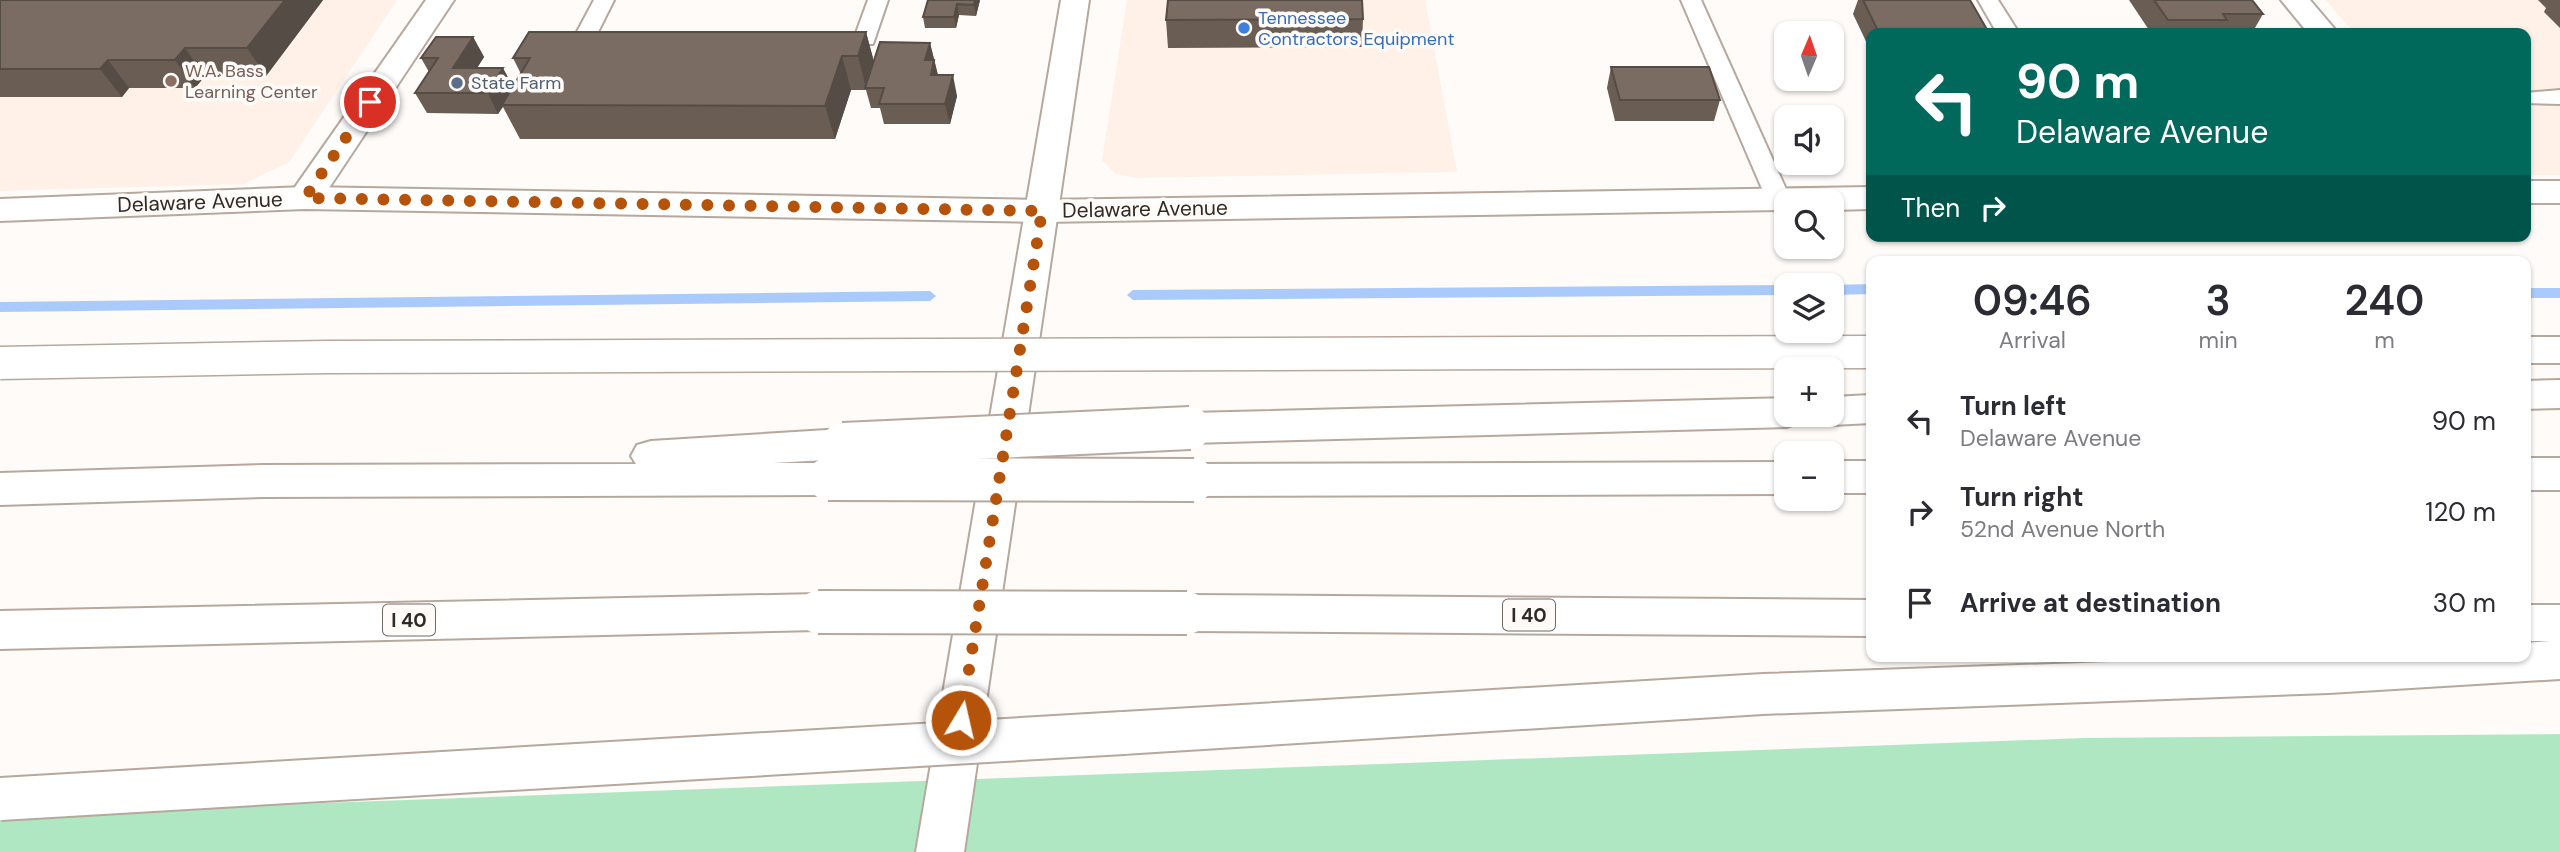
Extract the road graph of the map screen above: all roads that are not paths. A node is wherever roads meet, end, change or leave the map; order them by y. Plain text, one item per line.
1 (440, 0) edge
2 (604, 0) edge
3 (878, 0) edge
4 (1075, 0) edge
5 (1691, 0) edge
6 (1987, 0) edge
7 (2295, 0) edge
8 (2005, 28) edge
9 (2319, 28) edge
10 (811, 39) edge
11 (637, 40) edge
12 (2560, 97) edge
13 (2531, 98) edge
14 (1774, 189) edge
15 (2531, 192) edge
16 (2560, 192) edge
17 (305, 198) junction
18 (1774, 198) edge
19 (1844, 198) edge
20 (1866, 198) edge
21 (0, 210) edge
22 (1042, 211) junction
23 (2560, 349) edge
24 (2531, 350) edge
25 (1866, 352) edge
26 (0, 363) edge
27 (2560, 394) edge
28 (2531, 395) edge
29 (1866, 410) edge
30 (1844, 411) edge
31 (1774, 412) edge
32 (2531, 474) edge
33 (2560, 474) edge
34 (1844, 477) edge
35 (1866, 477) edge
36 (1774, 478) edge
37 (264, 481) junction
38 (0, 489) edge
39 (1866, 618) edge
40 (2531, 622) edge
41 (2560, 623) edge
42 (0, 631) edge
43 (2560, 660) edge
44 (2527, 662) edge
45 (2531, 662) edge
46 (0, 799) edge
47 (940, 852) edge

1 - 17 main road
2 - 11 lane
3 - 10 lane
4 - 22 main road
5 - 14 lane
6 - 8 lane
7 - 9 main road
12 - 13 lane
15 - 16 main road
17 - 21 main road, Delaware Avenue
17 - 22 main road, Delaware Avenue
18 - 22 main road, Delaware Avenue
19 - 20 main road, Delaware Avenue
22 - 47 main road
23 - 24 main road
25 - 26 main road, bridge
27 - 28 main road
29 - 30 main road
31 - 37 main road, bridge
32 - 33 main road
34 - 35 main road
36 - 37 main road, bridge
37 - 38 main road
39 - 42 main road, I 40, bridge
40 - 41 main road
43 - 45 main road, bridge
44 - 46 main road, bridge

